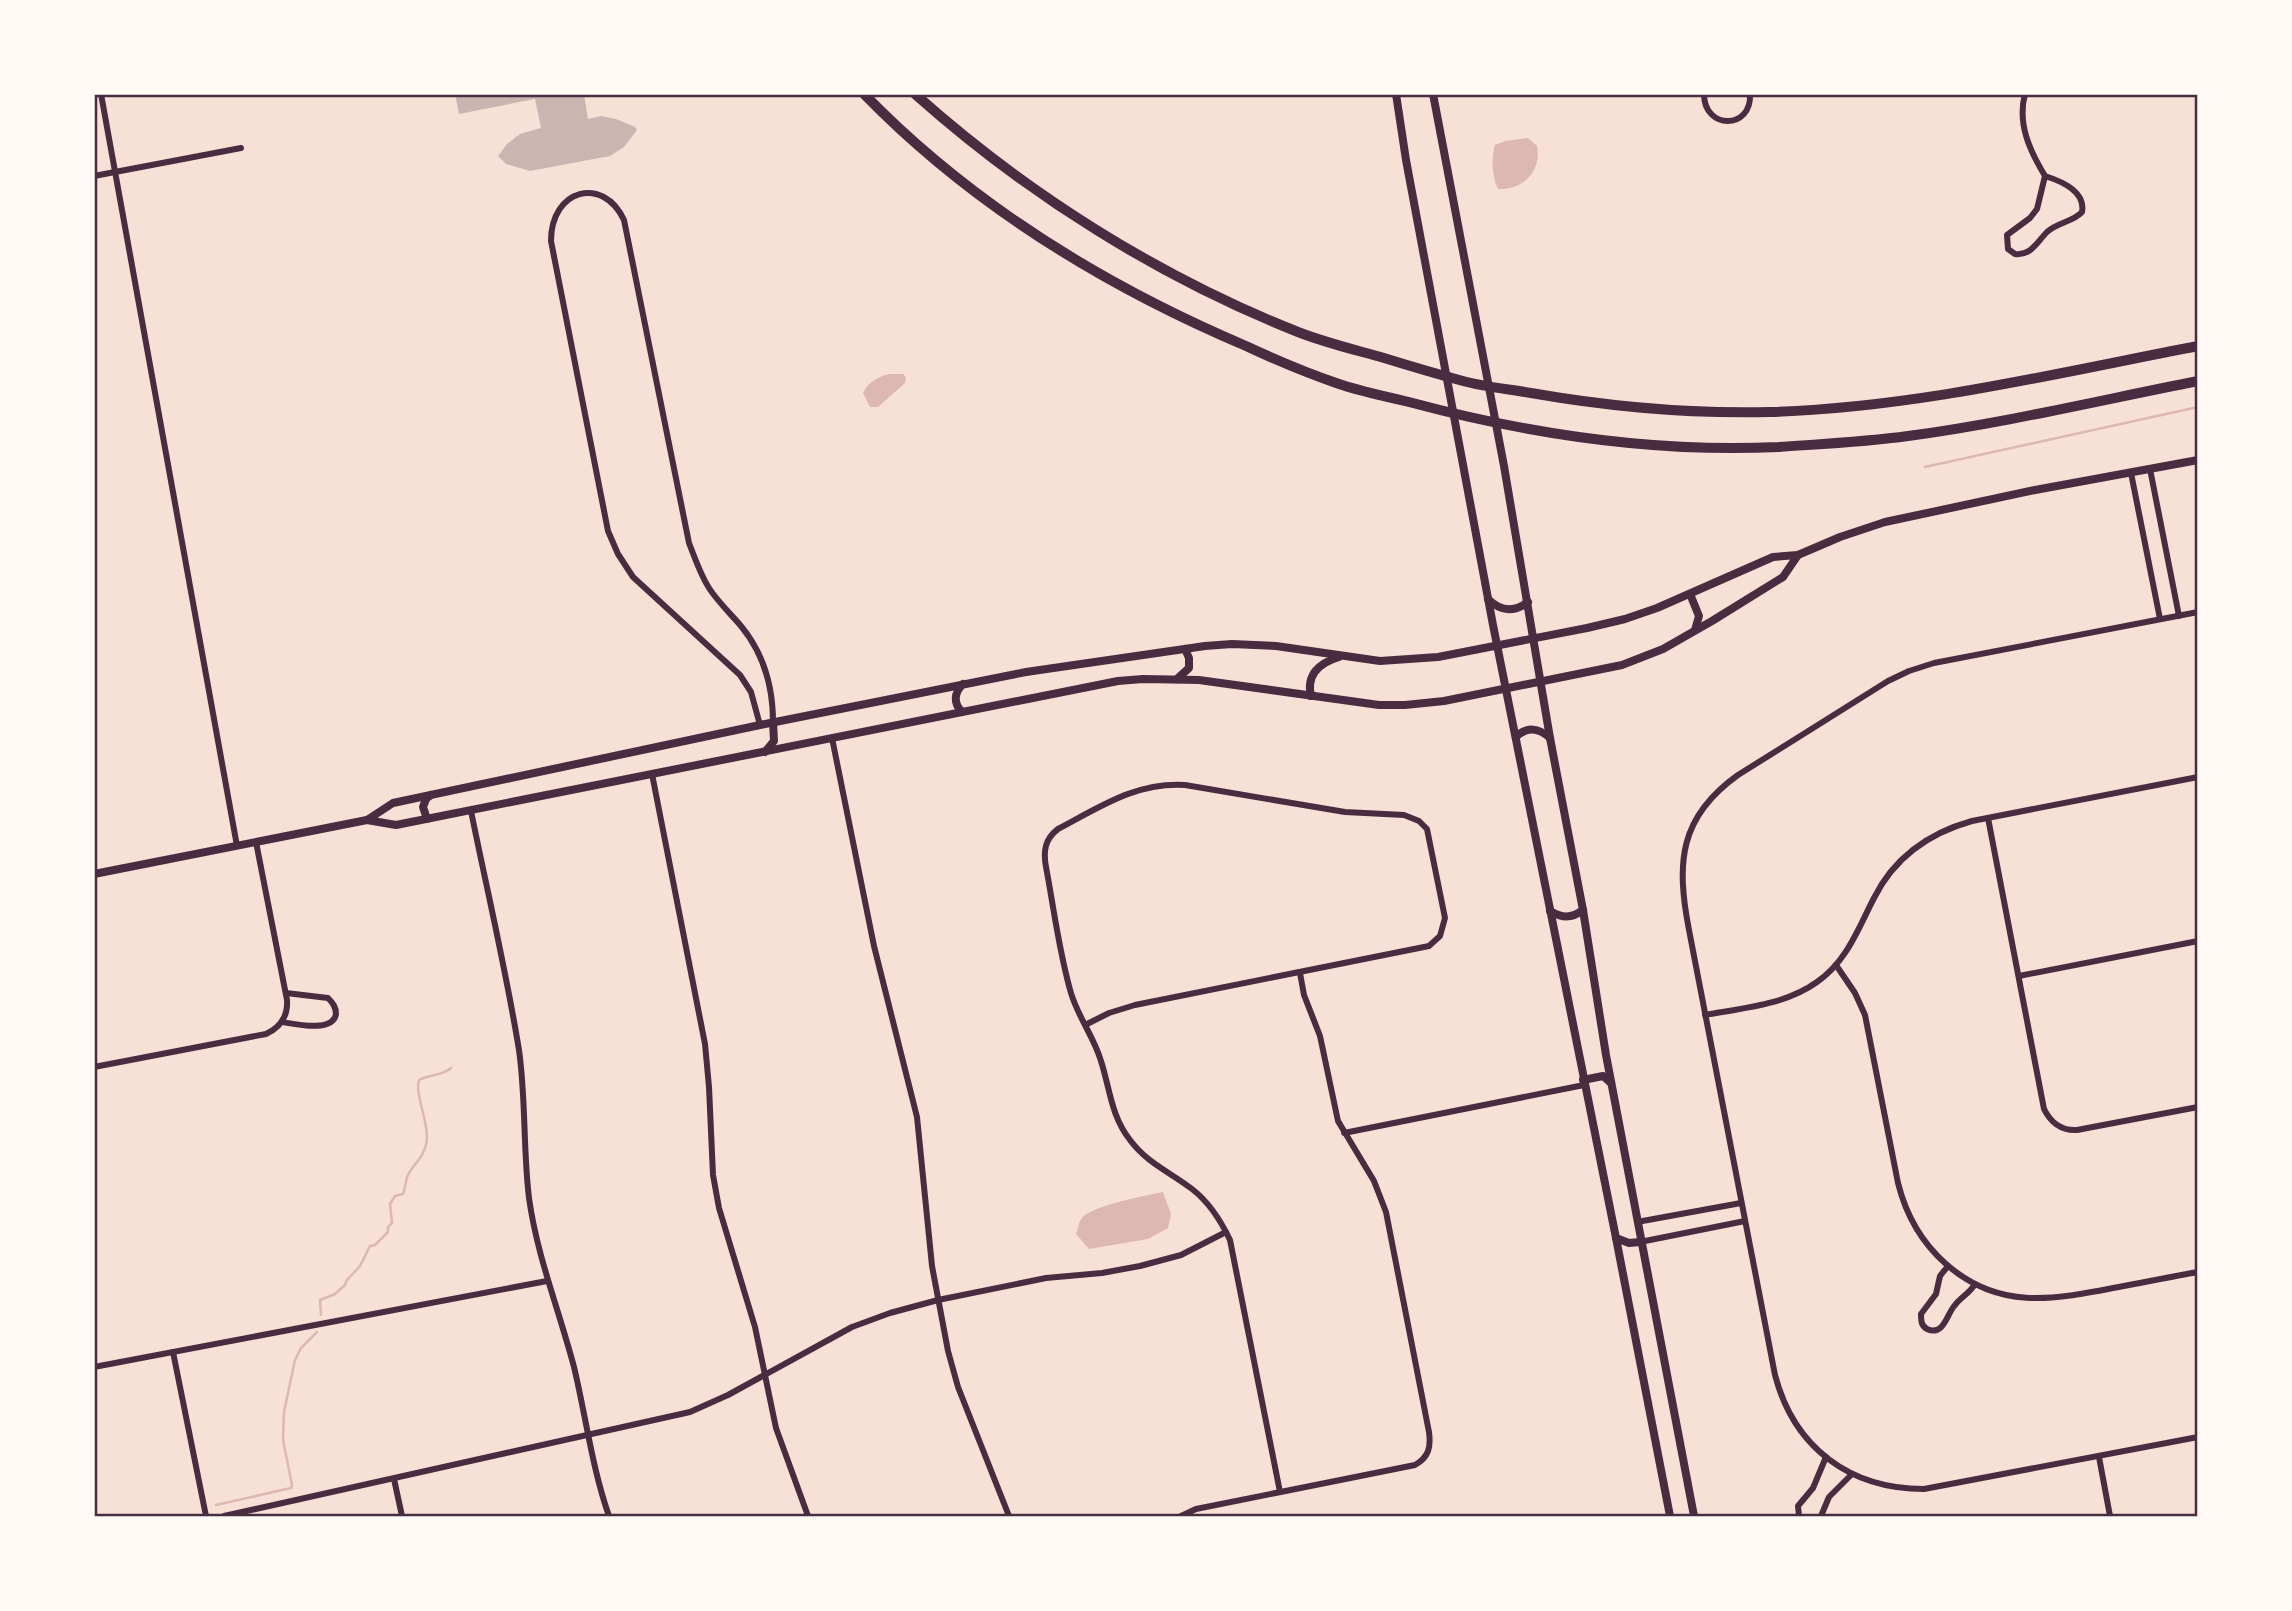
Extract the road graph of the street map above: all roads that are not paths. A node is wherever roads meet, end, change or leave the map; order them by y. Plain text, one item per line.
1 (101, 94) edge
2 (863, 94) edge
3 (915, 94) edge
4 (1396, 94) edge
5 (1433, 94) edge
6 (1704, 94) edge
7 (1751, 94) edge
8 (2025, 94) edge
9 (241, 148) dead end
10 (115, 173) junction
11 (94, 176) edge
12 (2045, 176) junction
13 (2197, 345) edge
14 (2197, 381) edge
15 (2197, 460) edge
16 (2150, 469) junction
17 (2131, 473) junction
18 (1798, 555) junction
19 (1690, 594) junction
20 (1488, 599) junction
21 (1528, 602) junction
22 (2197, 612) edge
23 (2179, 615) junction
24 (2160, 619) junction
25 (1694, 632) junction
26 (1534, 638) junction
27 (1497, 646) junction
28 (1185, 649) junction
29 (1342, 656) junction
30 (1177, 679) junction
31 (1540, 682) junction
32 (963, 684) junction
33 (1506, 689) junction
34 (1311, 696) junction
35 (962, 712) junction
36 (773, 722) junction
37 (760, 724) junction
38 (1516, 737) junction
39 (832, 738) junction
40 (1550, 738) junction
41 (765, 751) junction
42 (652, 774) junction
43 (2197, 777) edge
44 (430, 796) junction
45 (471, 811) junction
46 (1988, 818) junction
47 (427, 819) junction
48 (367, 820) junction
49 (256, 842) junction
50 (237, 846) junction
51 (94, 874) edge
52 (1583, 910) junction
53 (1550, 911) junction
54 (2197, 942) edge
55 (1836, 965) junction
56 (1300, 973) junction
57 (2019, 976) junction
58 (286, 993) junction
59 (1705, 1016) junction
60 (282, 1023) junction
61 (1085, 1025) junction
62 (94, 1067) edge
63 (1583, 1082) junction
64 (1611, 1083) junction
65 (2197, 1107) edge
66 (1344, 1133) junction
67 (1741, 1203) junction
68 (1745, 1222) junction
69 (1637, 1223) junction
70 (1226, 1232) junction
71 (1616, 1238) junction
72 (1640, 1242) junction
73 (1948, 1266) junction
74 (2197, 1272) edge
75 (547, 1281) junction
76 (1975, 1284) junction
77 (937, 1300) junction
78 (173, 1352) junction
79 (94, 1367) edge
80 (764, 1375) junction
81 (588, 1433) junction
82 (2197, 1437) edge
83 (1826, 1457) junction
84 (2099, 1457) junction
85 (1852, 1474) junction
86 (394, 1479) junction
87 (1280, 1492) junction
88 (206, 1517) edge
89 (224, 1517) edge
90 (402, 1517) edge
91 (609, 1517) edge
92 (808, 1517) edge
93 (1009, 1517) edge
94 (1181, 1517) edge
95 (1670, 1517) edge
96 (1694, 1517) edge
97 (1799, 1517) edge
98 (1821, 1517) edge
99 (2110, 1517) edge

1 - 10 street
2 - 14 highway
3 - 13 highway
4 - 20 main road
5 - 21 main road
6 - 7 street
8 - 12 street
9 - 10 street
10 - 11 street
10 - 50 street
12 - 12 street
15 - 16 main road
16 - 17 main road
16 - 23 street
17 - 18 main road
17 - 24 street
18 - 19 main road
18 - 25 main road
19 - 25 main road
19 - 26 main road
20 - 21 main road
20 - 27 main road
21 - 26 main road
22 - 23 street
23 - 24 street
24 - 59 street
25 - 31 main road
26 - 27 main road
26 - 31 main road
27 - 29 main road
27 - 33 main road
28 - 29 main road
28 - 30 main road
28 - 32 main road
29 - 34 main road
30 - 34 main road
30 - 35 main road
31 - 33 main road
31 - 40 main road
32 - 35 main road
32 - 36 main road
33 - 34 main road
33 - 38 main road
35 - 39 main road
36 - 37 main road
36 - 37 street
36 - 41 main road
37 - 44 main road
38 - 40 main road
38 - 53 main road
39 - 41 main road
39 - 77 street
40 - 52 main road
41 - 42 main road
42 - 45 main road
42 - 80 street
43 - 46 street
44 - 47 main road
44 - 48 main road
45 - 47 main road
45 - 75 street
46 - 55 street
46 - 57 street
47 - 48 main road
48 - 49 main road
49 - 50 main road
49 - 58 street
50 - 51 main road
52 - 53 main road
52 - 64 main road
53 - 63 main road
54 - 57 street
55 - 59 street
55 - 73 street
56 - 61 street
56 - 61 street
56 - 66 street
57 - 65 street
58 - 60 street
58 - 60 street
59 - 67 street
60 - 62 street
61 - 70 street
63 - 64 main road
63 - 66 street
63 - 71 main road
64 - 69 main road
66 - 87 street
67 - 68 street
67 - 69 street
68 - 72 street
68 - 83 street
69 - 72 main road
70 - 77 street
70 - 87 street
71 - 72 main road
71 - 95 main road
72 - 96 main road
73 - 76 street
73 - 76 street
74 - 76 street
75 - 78 street
75 - 81 street
77 - 80 street
77 - 93 street
78 - 79 street
78 - 88 street
80 - 81 street
80 - 92 street
81 - 86 street
81 - 91 street
82 - 84 street
83 - 85 street
83 - 97 street
84 - 85 street
84 - 99 street
85 - 98 street
86 - 89 street
86 - 90 street
87 - 94 street

